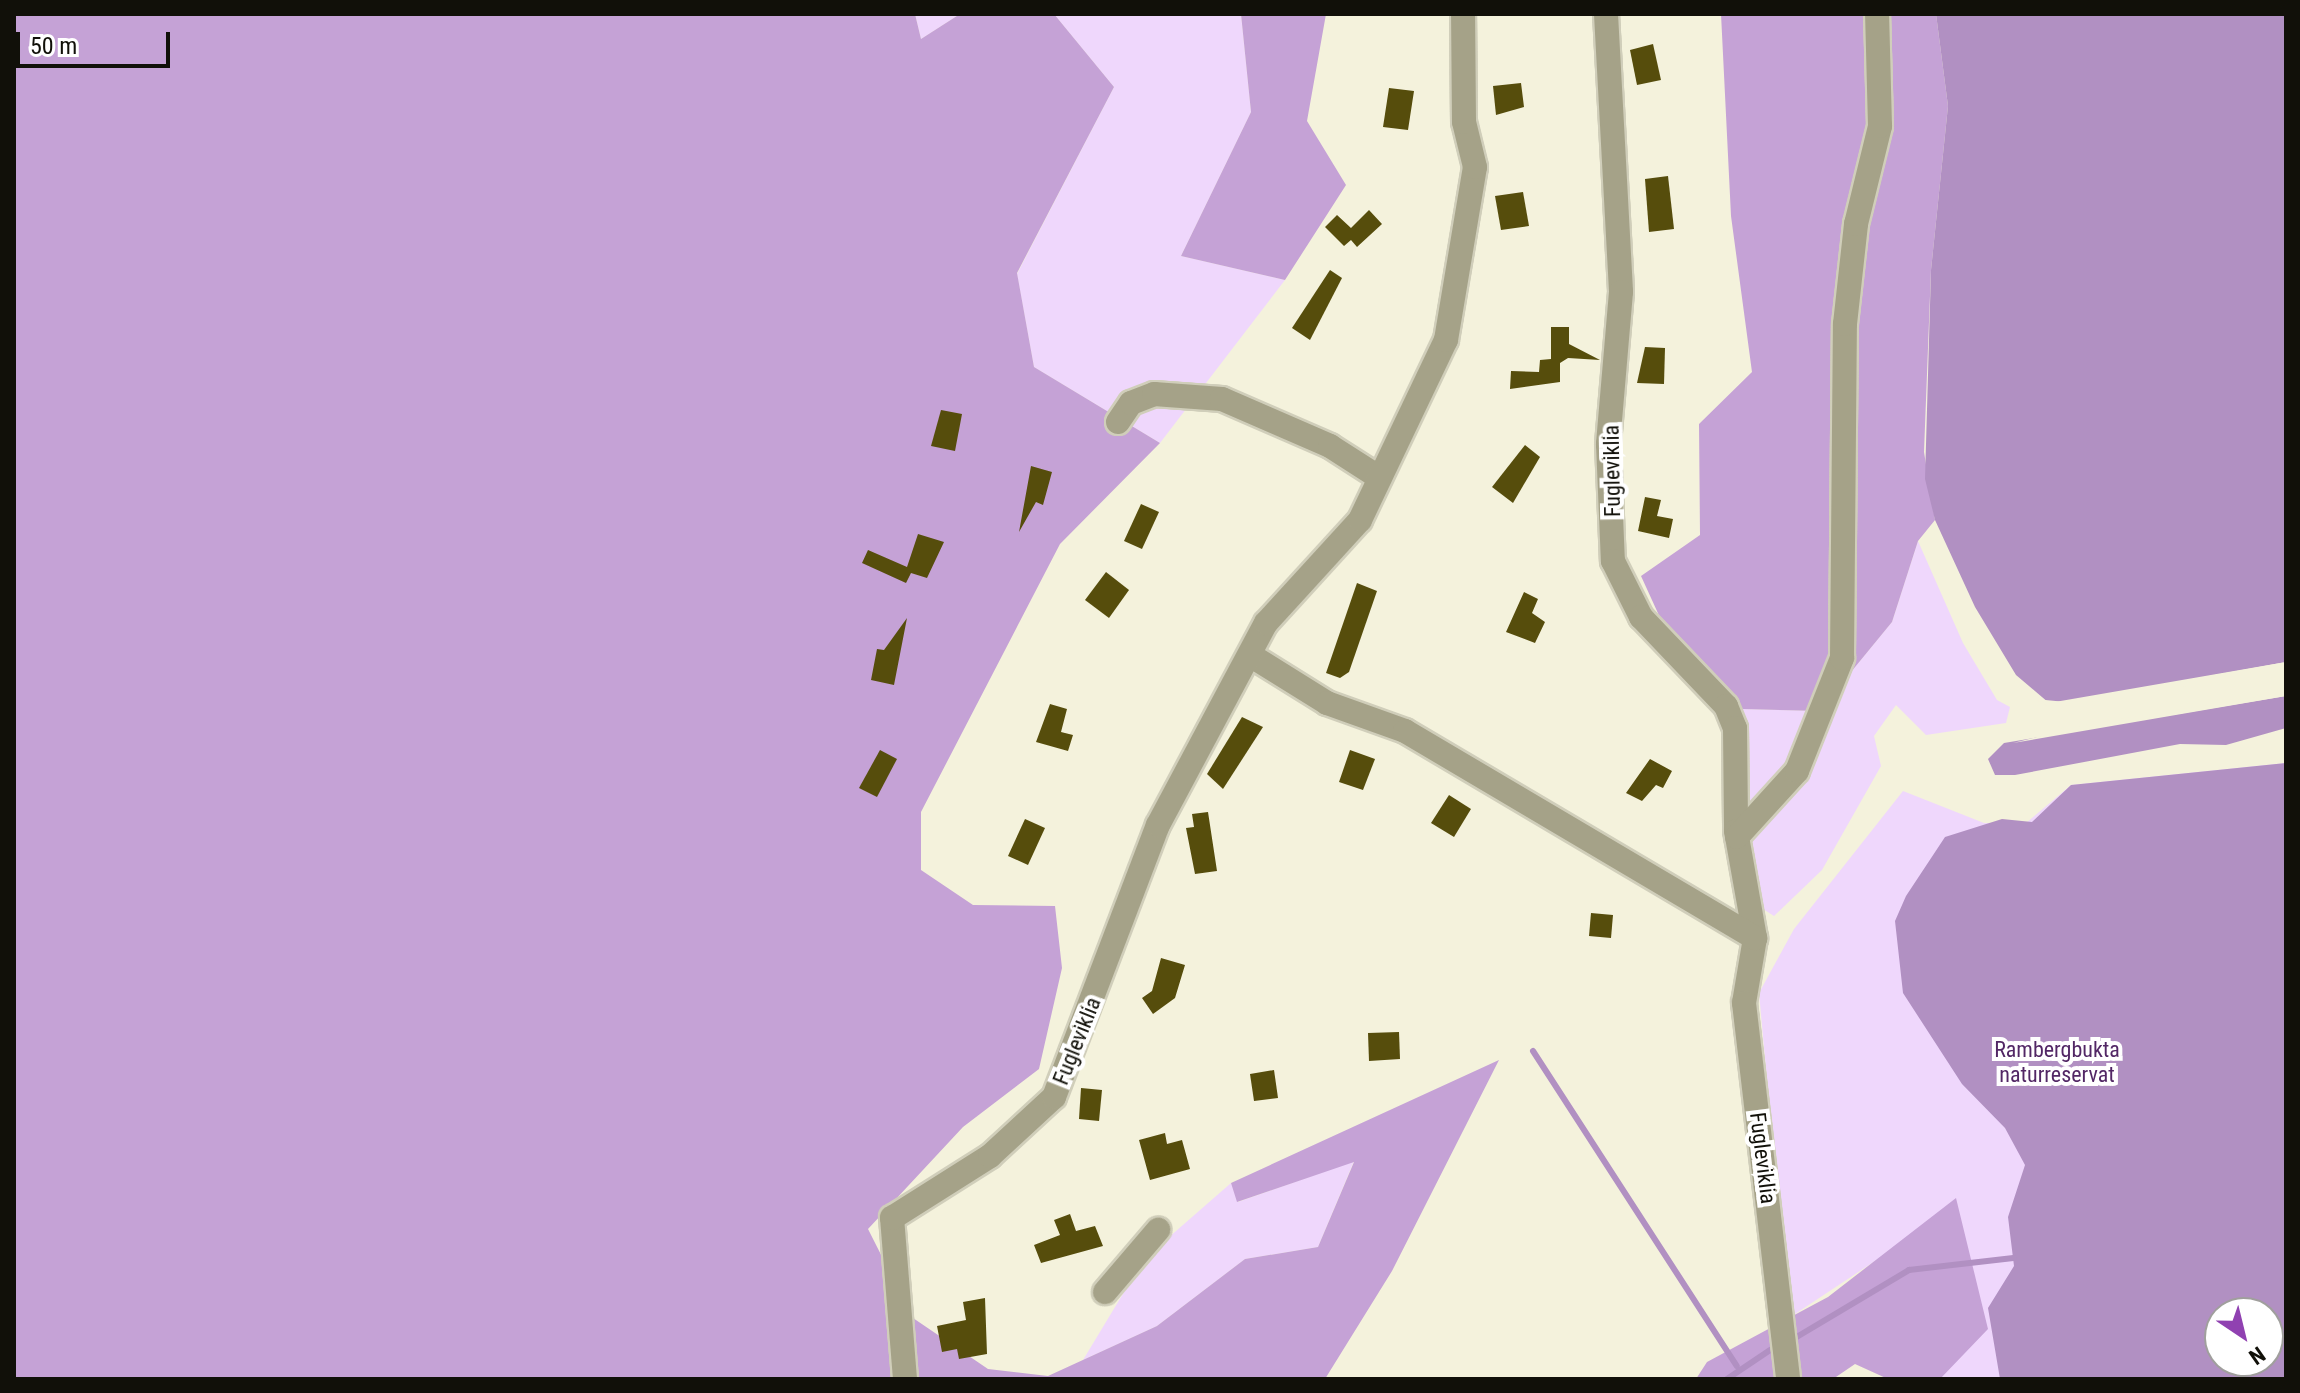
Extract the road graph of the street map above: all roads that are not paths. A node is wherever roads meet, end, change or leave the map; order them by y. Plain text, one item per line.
1 (1463, 14) edge
2 (1606, 14) edge
3 (1877, 14) edge
4 (1118, 422) dead end
5 (1380, 478) junction
6 (1250, 655) junction
7 (1737, 837) junction
8 (1755, 938) junction
9 (1158, 1230) dead end
10 (1105, 1292) dead end
11 (905, 1379) edge
12 (1788, 1379) edge

1 - 5 street, Fugleviklia
2 - 7 street, Fugleviklia
3 - 7 street
4 - 5 street
5 - 6 street, Fugleviklia
6 - 8 street
6 - 11 street, Fugleviklia
7 - 8 street, Fugleviklia
8 - 12 street, Fugleviklia
9 - 10 street

